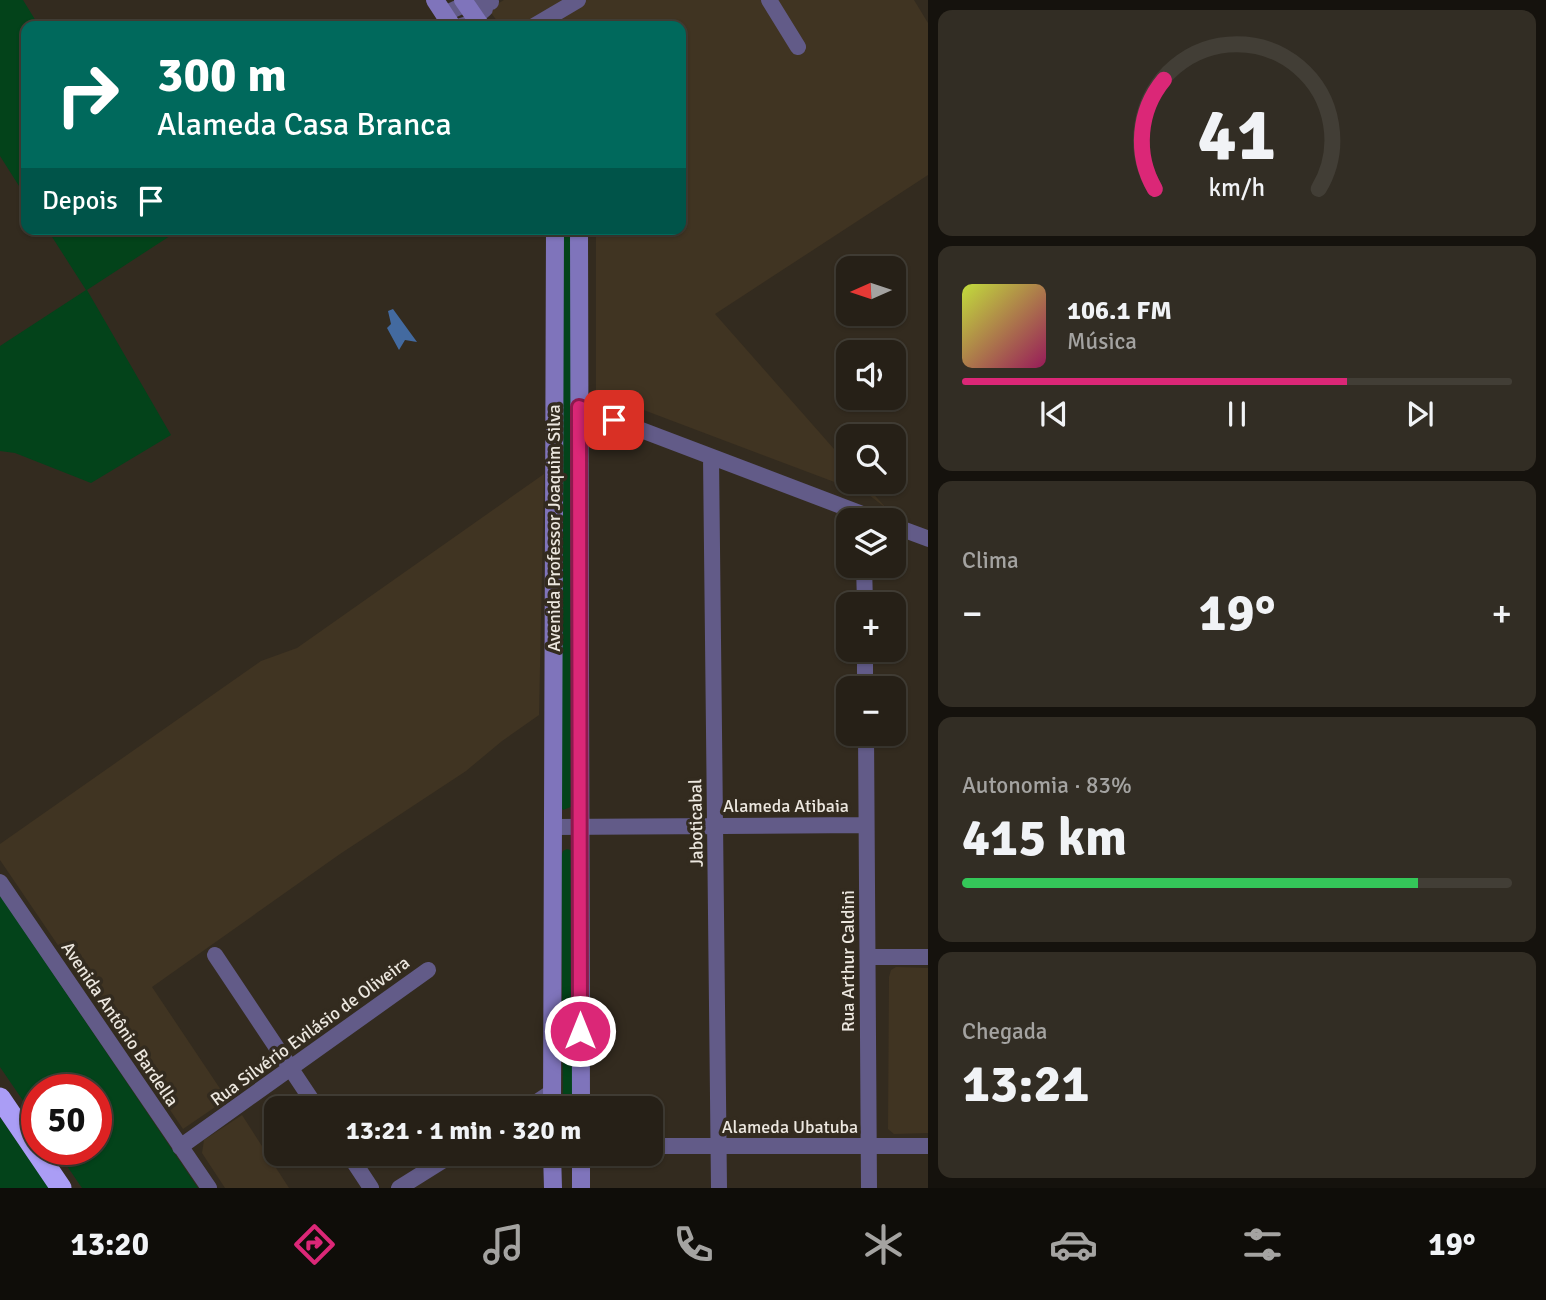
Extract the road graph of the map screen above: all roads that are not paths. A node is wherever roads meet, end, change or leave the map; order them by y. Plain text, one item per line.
1 (578, 0) edge
2 (769, 0) edge
3 (493, 1) edge
4 (444, 13) edge
5 (469, 15) edge
6 (542, 21) edge
7 (798, 47) dead end
8 (555, 235) edge
9 (579, 235) edge
10 (579, 407) junction
11 (711, 457) junction
12 (843, 508) edge
13 (906, 531) edge
14 (928, 539) edge
15 (866, 746) edge
16 (866, 825) junction
17 (716, 826) junction
18 (553, 827) junction
19 (580, 827) junction
20 (0, 882) edge
21 (215, 955) dead end
22 (868, 957) junction
23 (928, 957) edge
24 (428, 970) dead end
25 (290, 1068) junction
26 (309, 1096) edge
27 (552, 1096) edge
28 (580, 1096) edge
29 (0, 1098) edge
30 (663, 1146) edge
31 (718, 1146) junction
32 (869, 1146) junction
33 (928, 1146) edge
34 (180, 1147) junction
35 (357, 1166) edge
36 (434, 1166) edge
37 (552, 1166) edge
38 (581, 1166) edge
39 (61, 1188) edge
40 (209, 1188) edge
41 (371, 1188) edge
42 (399, 1188) edge
43 (553, 1188) edge
44 (581, 1188) edge
45 (719, 1188) edge
46 (869, 1188) edge

1 - 6 street
2 - 7 street
3 - 5 street
4 - 5 street
8 - 18 main road, Avenida Professor Joaquim Silva
9 - 10 main road, Avenida Professor Joaquim Silva
10 - 11 street
10 - 19 main road, Avenida Professor Joaquim Silva
11 - 12 street
11 - 17 street, Jaboticabal
13 - 14 street
15 - 16 street, Rua Arthur Caldini
16 - 17 street, Alameda Atibaia
16 - 22 street, Rua Arthur Caldini
17 - 19 street, Alameda Atibaia
17 - 31 street, Jaboticabal
18 - 19 street
18 - 27 main road, Avenida Professor Joaquim Silva
19 - 28 main road, Avenida Professor Joaquim Silva
20 - 34 street, Avenida Antônio Bardella
21 - 25 street
22 - 23 street
22 - 32 street, Rua Arthur Caldini
24 - 25 street, Rua Silvério Evilásio de Oliveira
25 - 26 street
25 - 34 street, Rua Silvério Evilásio de Oliveira
29 - 39 highway
30 - 31 street, Alameda Ubatuba
31 - 32 street, Alameda Ubatuba
31 - 45 street, Jaboticabal
32 - 33 street, Alameda Ubatuba
32 - 46 street, Rua Arthur Caldini
34 - 40 street, Avenida Antônio Bardella
35 - 41 street
36 - 42 street
37 - 43 main road
38 - 44 main road

